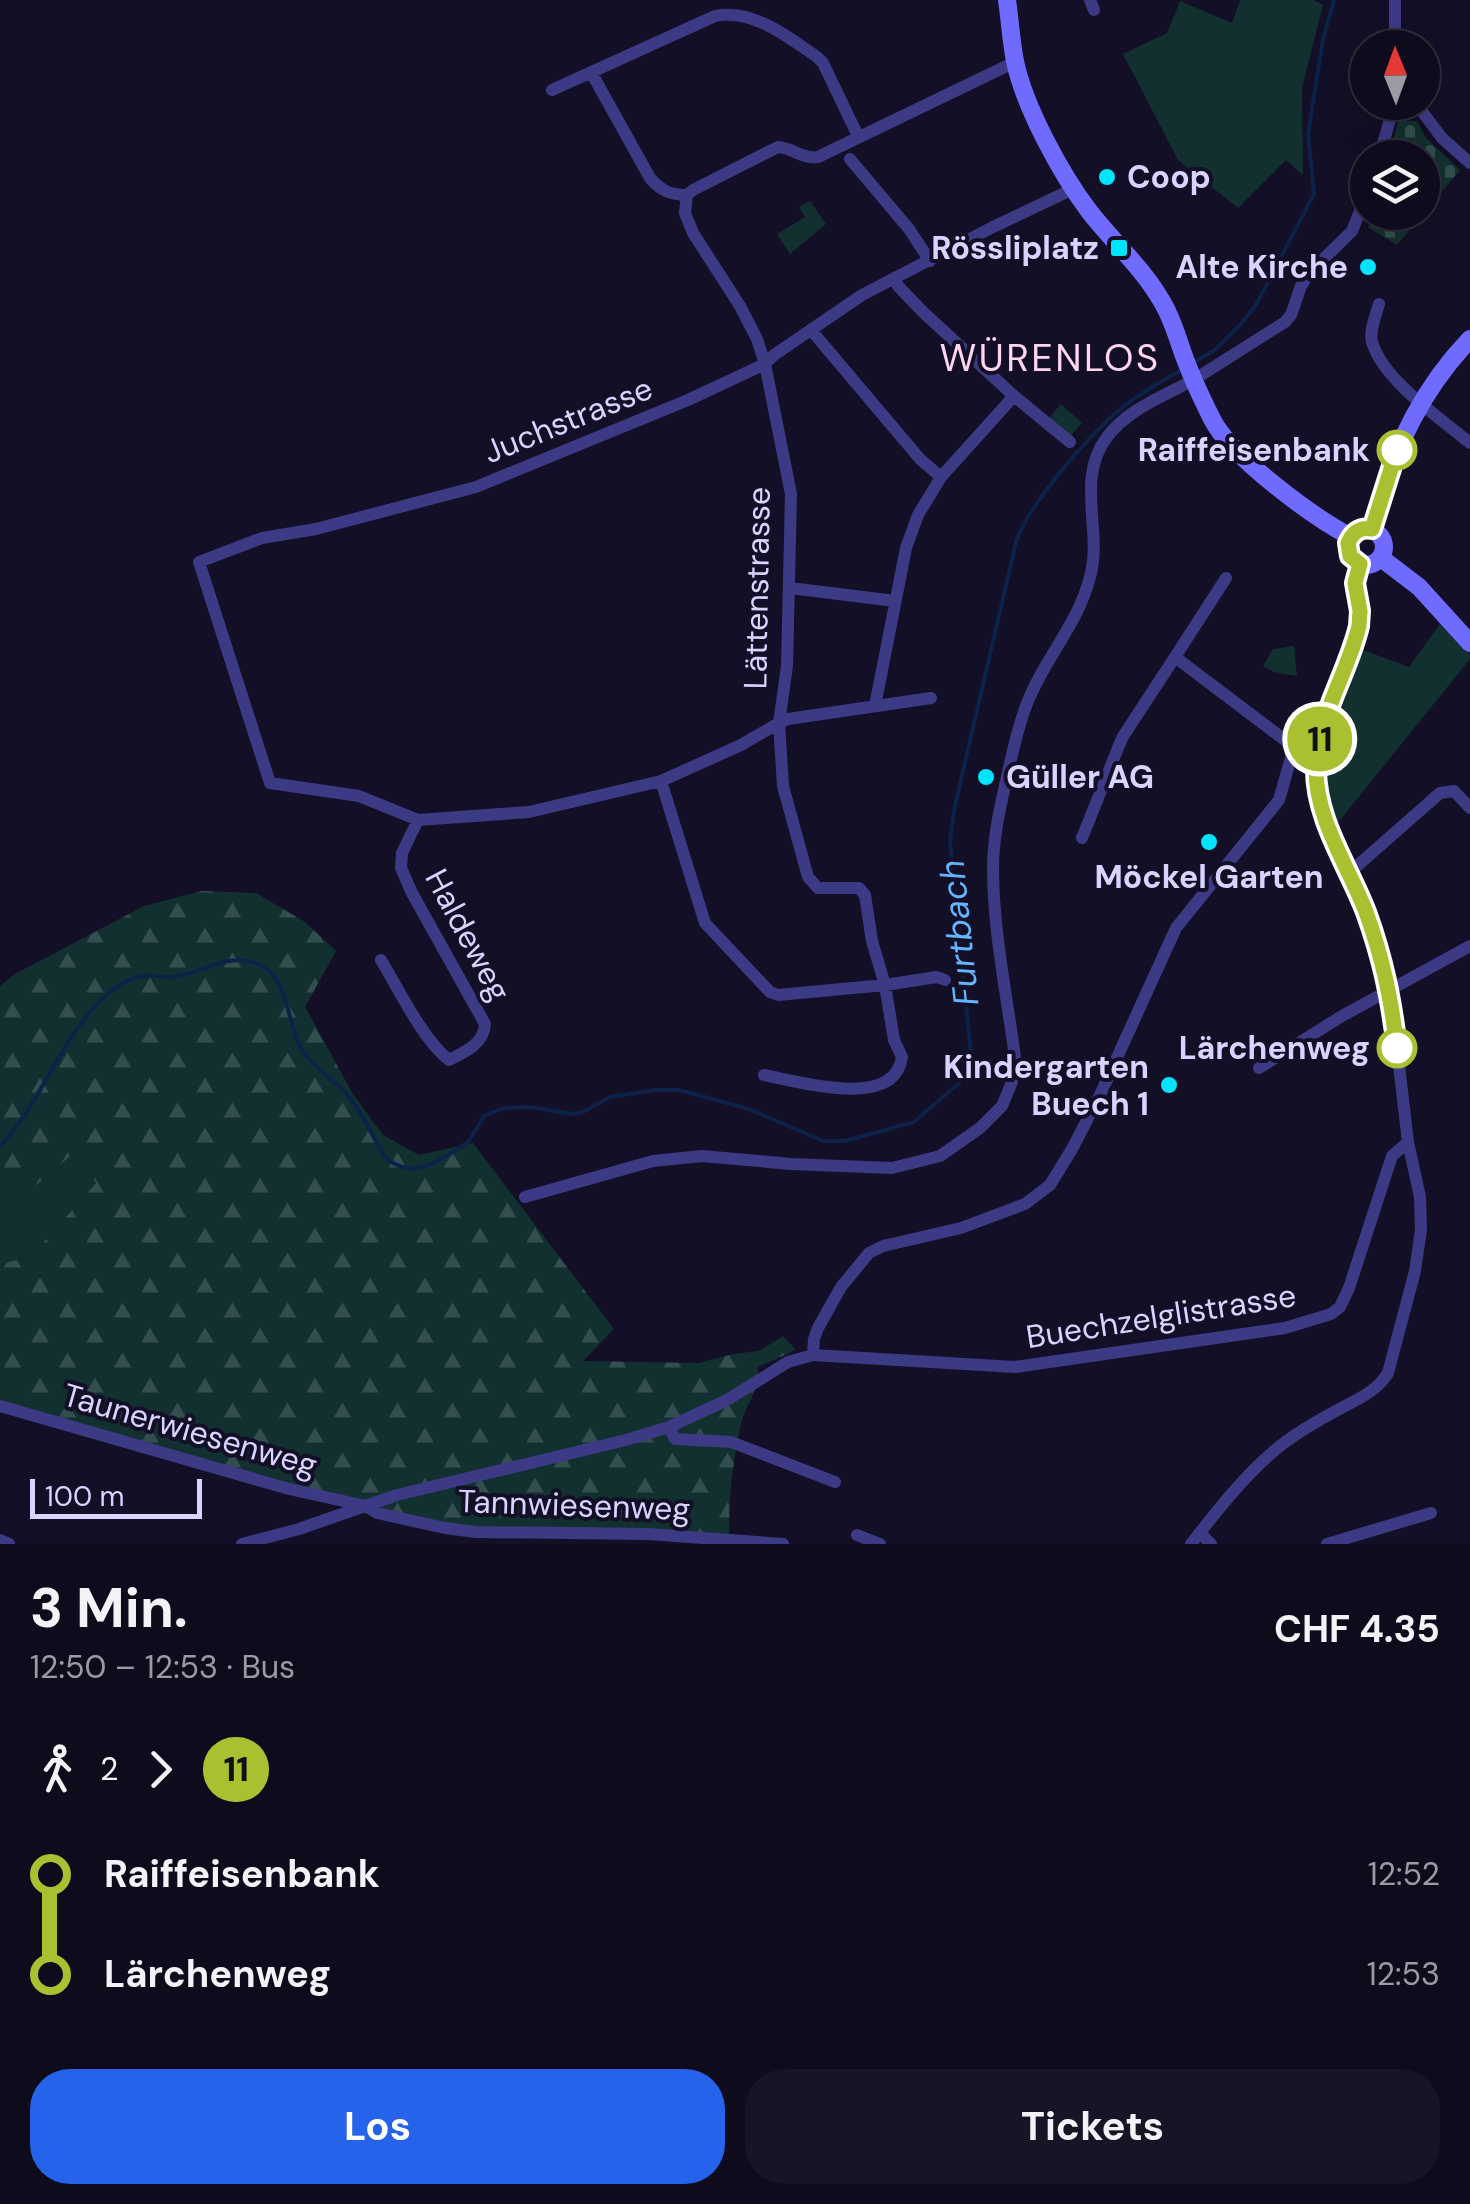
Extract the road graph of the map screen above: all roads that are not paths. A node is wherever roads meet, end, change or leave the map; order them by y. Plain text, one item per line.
1 (1007, 0) edge
2 (1395, 0) edge
3 (1395, 30) edge
4 (1015, 62) junction
5 (591, 72) junction
6 (552, 90) dead end
7 (1428, 120) edge
8 (858, 136) junction
9 (850, 159) dead end
10 (1470, 163) edge
11 (1073, 189) junction
12 (687, 195) junction
13 (1352, 230) edge
14 (930, 261) junction
15 (894, 278) junction
16 (1378, 304) dead end
17 (811, 330) junction
18 (1470, 338) edge
19 (765, 364) junction
20 (1194, 370) junction
21 (1014, 396) junction
22 (1420, 402) junction
23 (1070, 442) dead end
24 (1470, 442) edge
25 (942, 477) junction
26 (1372, 529) junction
27 (1350, 537) junction
28 (1381, 558) junction
29 (198, 562) joint
30 (1360, 564) junction
31 (1226, 578) dead end
32 (790, 588) junction
33 (896, 601) junction
34 (1470, 643) edge
35 (1175, 657) junction
36 (932, 698) dead end
37 (876, 706) junction
38 (779, 723) junction
39 (1318, 746) junction
40 (1294, 747) junction
41 (660, 781) junction
42 (1470, 808) edge
43 (418, 820) junction
44 (1082, 838) dead end
45 (1349, 873) junction
46 (1470, 946) edge
47 (381, 960) dead end
48 (945, 980) dead end
49 (885, 986) junction
50 (1390, 988) junction
51 (1259, 1068) dead end
52 (764, 1075) dead end
53 (1408, 1142) junction
54 (525, 1196) dead end
55 (813, 1355) junction
56 (0, 1406) edge
57 (669, 1428) junction
58 (835, 1482) dead end
59 (366, 1506) junction
60 (1431, 1513) dead end
61 (857, 1535) dead end
62 (1196, 1538) edge
63 (1370, 1538) edge
64 (0, 1540) edge
65 (9, 1544) edge
66 (242, 1544) edge
67 (783, 1544) edge
68 (880, 1544) edge
69 (1211, 1544) edge
70 (1327, 1544) edge

1 - 4 main road
2 - 3 street
4 - 8 street
4 - 11 main road
5 - 6 street
5 - 8 street
5 - 12 street
7 - 10 street
8 - 12 street
9 - 14 street
11 - 14 street, Juchstrasse
11 - 20 main road
12 - 19 street, Lättenstrasse
13 - 20 street
14 - 15 street, Juchstrasse
15 - 17 street, Juchstrasse
15 - 21 street
16 - 22 street
17 - 19 street, Juchstrasse
17 - 25 street
18 - 22 main road
19 - 29 street, Juchstrasse
19 - 32 street, Lättenstrasse
20 - 27 main road
20 - 54 street
21 - 23 street
21 - 25 street
22 - 24 street
22 - 26 main road
25 - 33 street
26 - 27 main road
26 - 28 main road
27 - 30 main road
28 - 30 main road
28 - 34 main road
29 - 43 street, Lättenstrasse
30 - 39 street
31 - 35 street
32 - 33 street
32 - 38 street, Lättenstrasse
33 - 37 street
35 - 40 street
35 - 44 street
36 - 37 street
37 - 38 street
38 - 41 street, Lättenstrasse
38 - 49 street
39 - 40 street
39 - 45 street
40 - 55 street
41 - 43 street, Lättenstrasse
41 - 49 street
42 - 45 street
43 - 47 street, Haldeweg
45 - 50 street
46 - 50 street
48 - 49 street
49 - 52 street
50 - 51 street
50 - 53 street
53 - 55 street, Buechzelglistrasse
53 - 62 street
55 - 57 street, Buechzelglistrasse
56 - 59 street, Taunerwiesenweg
57 - 58 street
57 - 59 street, Buechzelglistrasse
59 - 66 street, Buechzelglistrasse
59 - 67 street, Tannwiesenweg
60 - 63 street
61 - 68 street
62 - 69 street
63 - 70 street
64 - 65 street

